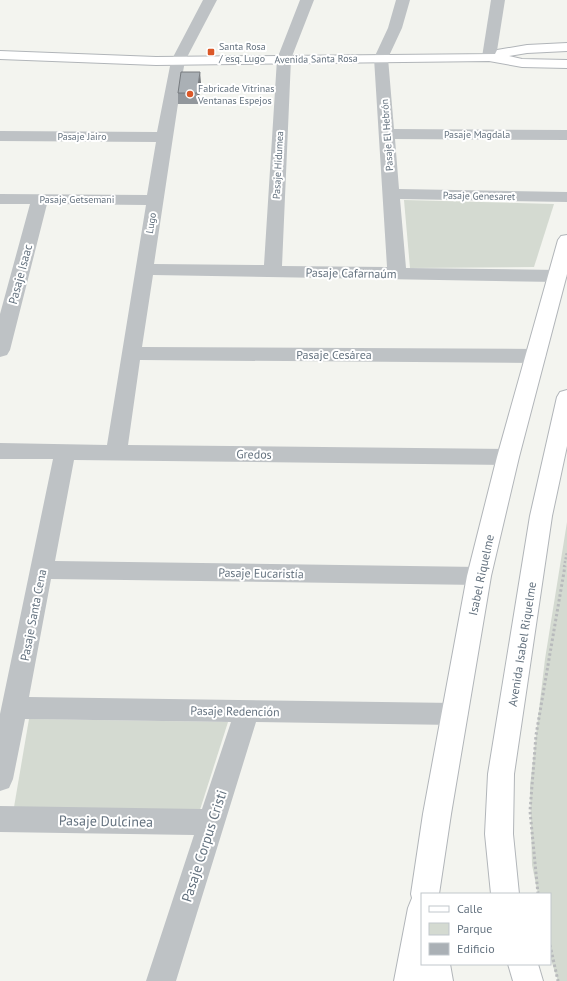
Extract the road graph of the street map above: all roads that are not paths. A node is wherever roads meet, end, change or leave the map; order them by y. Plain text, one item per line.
1 (210, 0) edge
2 (307, 0) edge
3 (403, 0) edge
4 (498, 0) edge
5 (567, 47) edge
6 (0, 55) edge
7 (489, 57) junction
8 (381, 58) junction
9 (284, 59) junction
10 (178, 61) junction
11 (567, 64) edge
12 (387, 134) junction
13 (567, 135) edge
14 (0, 136) edge
15 (165, 137) junction
16 (391, 194) junction
17 (567, 197) edge
18 (0, 199) edge
19 (40, 199) junction
20 (155, 200) junction
21 (563, 258) edge
22 (144, 269) junction
23 (273, 272) junction
24 (397, 273) junction
25 (0, 350) edge
26 (132, 353) junction
27 (536, 356) junction
28 (567, 396) edge
29 (0, 451) edge
30 (66, 452) junction
31 (116, 452) junction
32 (508, 457) junction
33 (42, 570) junction
34 (480, 576) junction
35 (14, 708) junction
36 (247, 711) junction
37 (455, 714) junction
38 (0, 779) edge
39 (0, 819) edge
40 (212, 822) junction
41 (431, 860) junction
42 (425, 893) edge
43 (431, 893) edge
44 (505, 893) edge
45 (421, 914) edge
46 (435, 965) edge
47 (523, 965) edge
48 (161, 981) edge
49 (409, 981) edge
50 (438, 981) edge
51 (528, 981) edge

1 - 10 street, Lugo
2 - 9 street, Pasaje Hidumea
3 - 8 street, Pasaje El Hebrón
4 - 7 street
5 - 7 main road, Avenida Santa Rosa
6 - 10 main road, Avenida Santa Rosa
7 - 8 main road, Avenida Santa Rosa
7 - 11 main road, Avenida Santa Rosa
8 - 9 main road, Avenida Santa Rosa
8 - 12 street, Pasaje El Hebrón
9 - 10 main road, Avenida Santa Rosa
9 - 23 street, Pasaje Hidumea
10 - 15 street, Lugo
12 - 13 street, Pasaje Magdala
12 - 16 street, Pasaje El Hebrón
14 - 15 street, Pasaje Jairo
15 - 20 street, Lugo
16 - 17 street, Pasaje Genesaret
16 - 24 street, Pasaje El Hebrón
18 - 19 street, Pasaje Getsemani
19 - 20 street, Pasaje Getsemani
19 - 25 street, Pasaje Isaac
20 - 22 street, Lugo
21 - 24 street, Pasaje Cafarnaúm
21 - 27 main road, Isabel Riquelme
22 - 23 street, Pasaje Cafarnaúm
22 - 26 street, Lugo
23 - 24 street, Pasaje Cafarnaúm
26 - 27 street, Pasaje Cesárea
26 - 31 street, Lugo
27 - 32 main road, Isabel Riquelme
28 - 44 main road, Avenida Isabel Riquelme
29 - 30 street, Gredos
30 - 31 street, Gredos
30 - 33 street, Pasaje Santa Cena
31 - 32 street, Gredos
32 - 34 main road, Isabel Riquelme
33 - 34 street, Pasaje Eucaristía
33 - 35 street, Pasaje Santa Cena
34 - 37 main road, Isabel Riquelme
35 - 36 street, Pasaje Redención
35 - 38 street, Pasaje Santa Cena
36 - 37 street, Pasaje Redención
36 - 40 street, Pasaje Corpus Cristi
37 - 41 main road, Isabel Riquelme
39 - 40 street, Pasaje Dulcinea
40 - 48 street, Pasaje Corpus Cristi
41 - 42 main road, Isabel Riquelme
41 - 43 main road
45 - 49 main road
46 - 50 main road
47 - 51 main road

